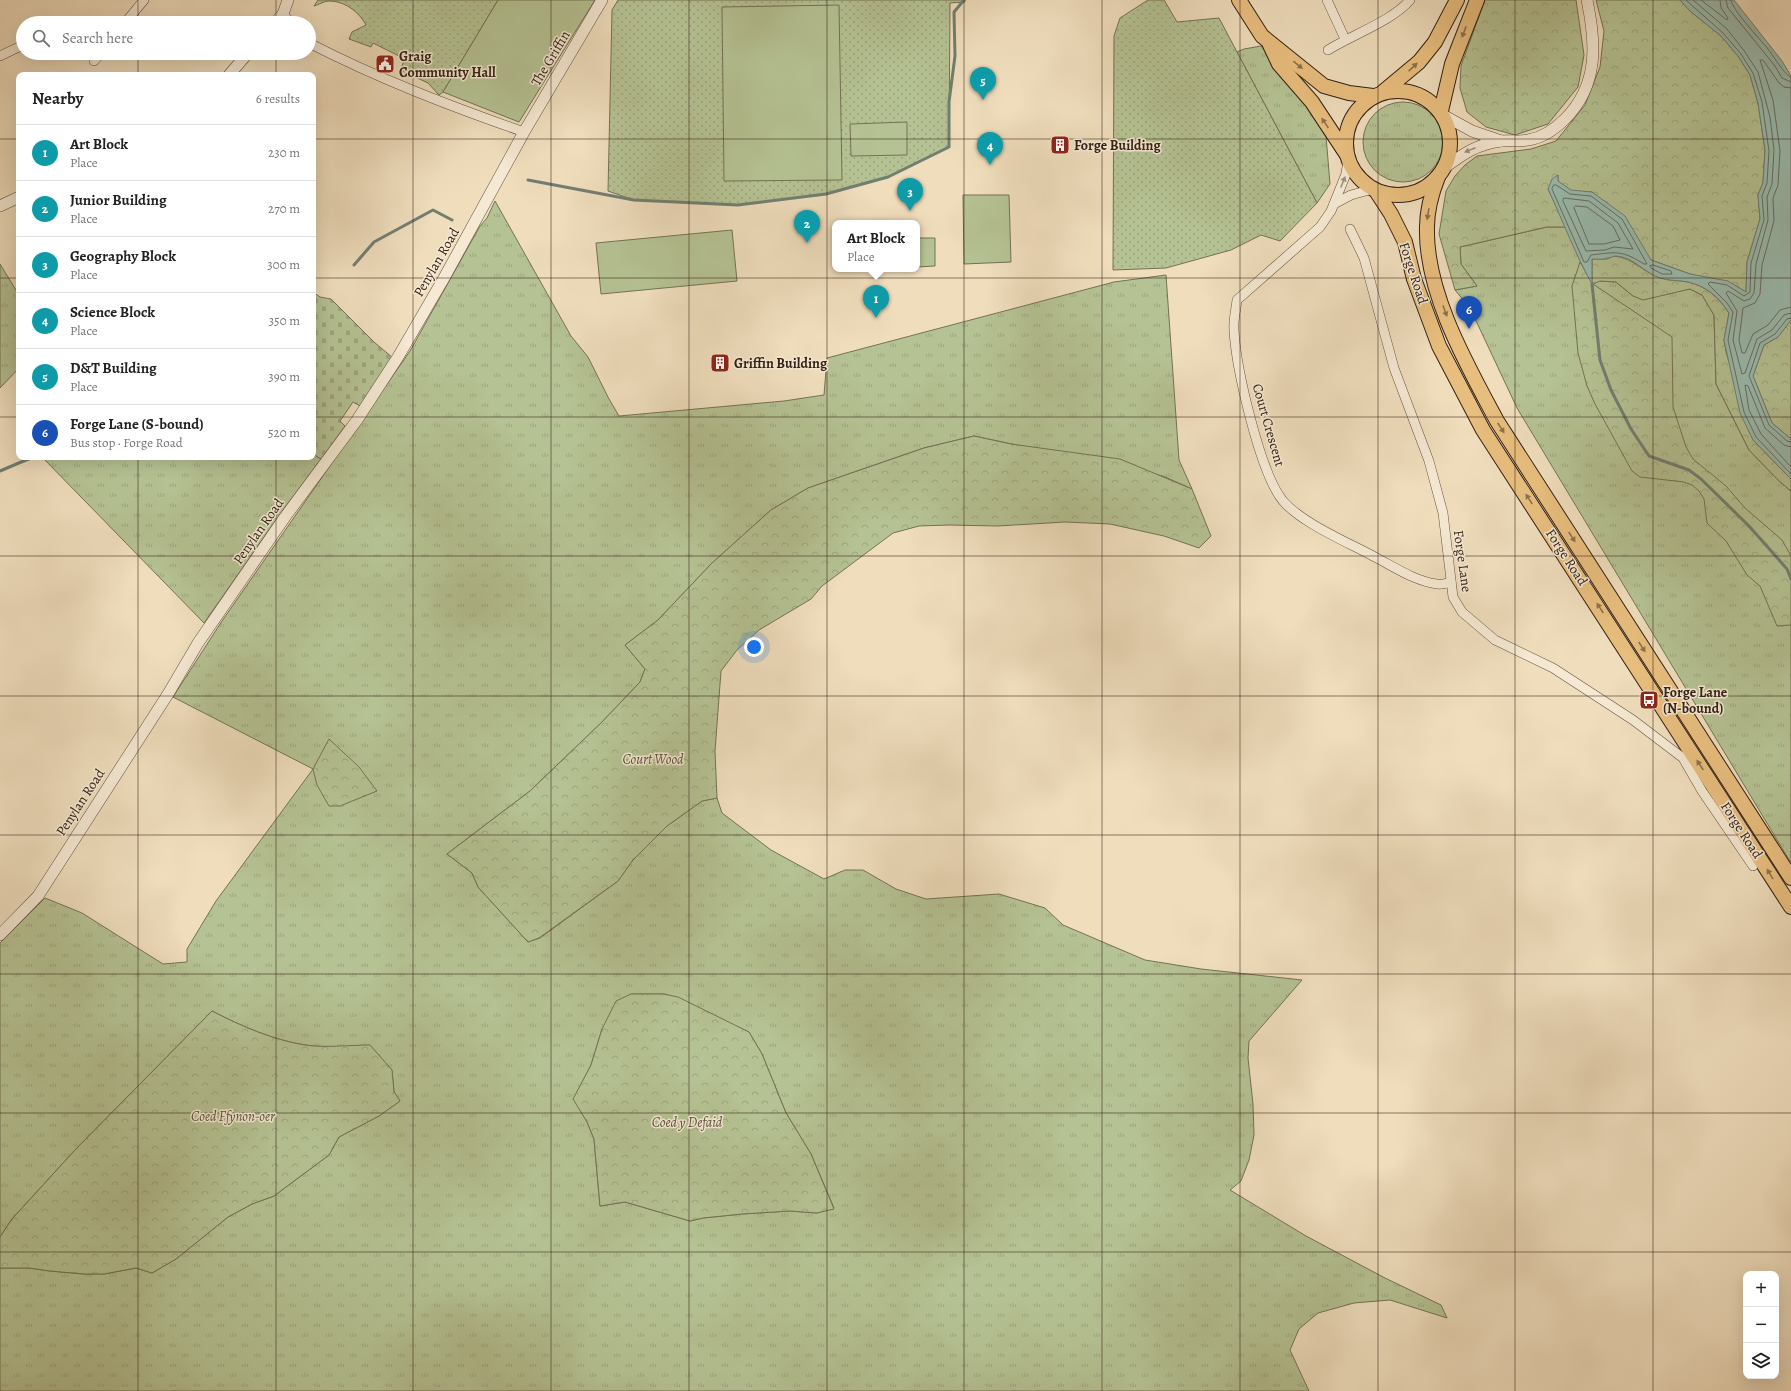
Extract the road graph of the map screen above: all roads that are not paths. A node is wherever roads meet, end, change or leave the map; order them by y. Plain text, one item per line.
1 (144, 0) edge
2 (288, 0) edge
3 (602, 0) edge
4 (1239, 0) edge
5 (1327, 0) edge
6 (1410, 0) edge
7 (1457, 0) edge
8 (1477, 0) edge
9 (1587, 0) edge
10 (283, 14) edge
11 (131, 16) edge
12 (1345, 39) junction
13 (1268, 41) junction
14 (316, 47) edge
15 (16, 48) edge
16 (1328, 50) dead end
17 (0, 56) edge
18 (242, 60) edge
19 (231, 72) edge
20 (1378, 94) junction
21 (1442, 113) junction
22 (524, 132) junction
23 (1501, 141) junction
24 (1348, 157) junction
25 (1441, 172) junction
26 (1375, 190) junction
27 (16, 198) edge
28 (1334, 204) junction
29 (0, 206) edge
30 (1350, 229) dead end
31 (1451, 582) junction
32 (1753, 866) dead end
33 (1791, 878) edge
34 (1791, 907) edge
35 (0, 935) edge

1 - 11 street
2 - 10 street
3 - 22 street, The Griffin
4 - 13 main road
5 - 12 street
6 - 12 street
20 -> 7 main road
8 -> 21 main road
9 - 23 street
12 - 16 street
13 -> 20 main road
24 -> 13 main road
14 - 22 street
15 - 17 street
18 - 19 street
20 - 21 main road
20 - 24 main road
21 - 23 street
21 - 25 main road
22 - 35 street, Penylan Road
23 -> 25 street
24 - 26 main road
28 -> 24 street, Court Crescent
25 - 26 main road
25 -> 33 main road, Forge Road
26 - 28 street
34 -> 26 main road, Forge Road
27 - 29 street
28 - 31 street, Court Crescent
30 - 31 street, Forge Lane
31 - 32 street, Forge Lane

